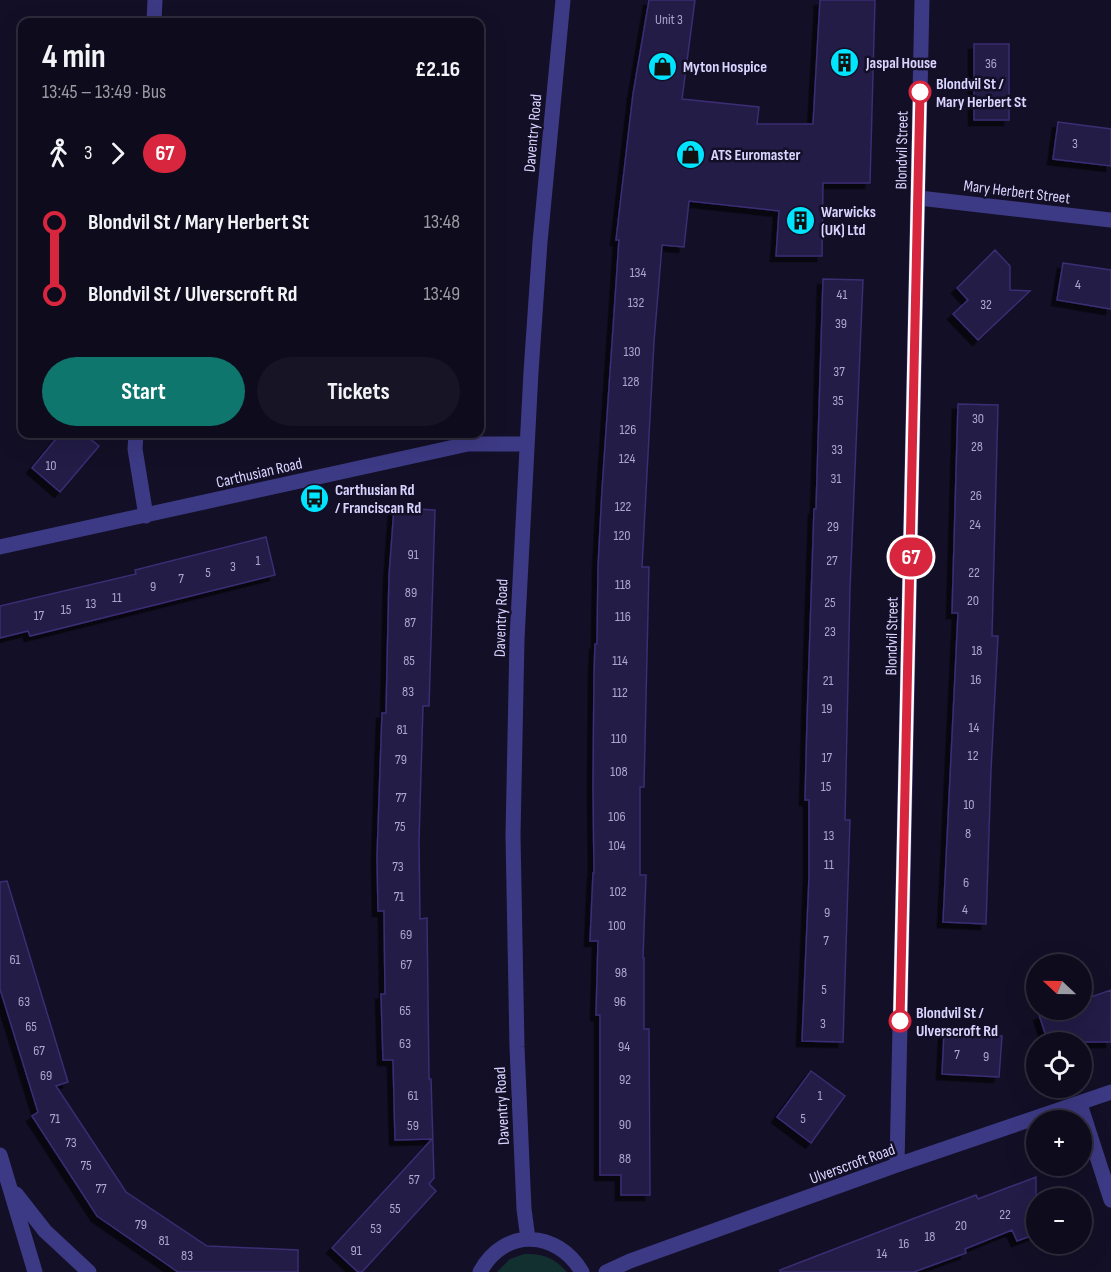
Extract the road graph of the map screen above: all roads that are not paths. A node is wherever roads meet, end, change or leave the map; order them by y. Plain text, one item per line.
1 (155, 0) edge
2 (563, 0) edge
3 (922, 0) edge
4 (154, 18) edge
5 (919, 198) junction
6 (1111, 220) edge
7 (136, 438) edge
8 (527, 444) junction
9 (146, 516) junction
10 (0, 547) edge
11 (1111, 1092) edge
12 (1080, 1104) junction
13 (0, 1155) edge
14 (897, 1165) junction
15 (9, 1184) junction
16 (1111, 1200) edge
17 (528, 1239) junction
18 (35, 1272) edge
19 (89, 1272) edge
20 (480, 1272) edge
21 (582, 1272) edge
22 (606, 1272) edge

1 - 4 street
2 - 8 street, Daventry Road
3 - 5 street, Blondvil Street
5 - 6 street, Mary Herbert Street
5 - 14 street, Blondvil Street
7 - 9 street
8 - 9 street, Carthusian Road
8 - 17 street, Daventry Road
9 - 10 street, Carthusian Road
11 - 12 street, Ulverscroft Road
12 - 14 street, Ulverscroft Road
12 - 16 street
13 - 15 street
14 - 22 street, Ulverscroft Road
15 - 18 street
15 - 19 street
17 - 20 street
17 - 21 street

